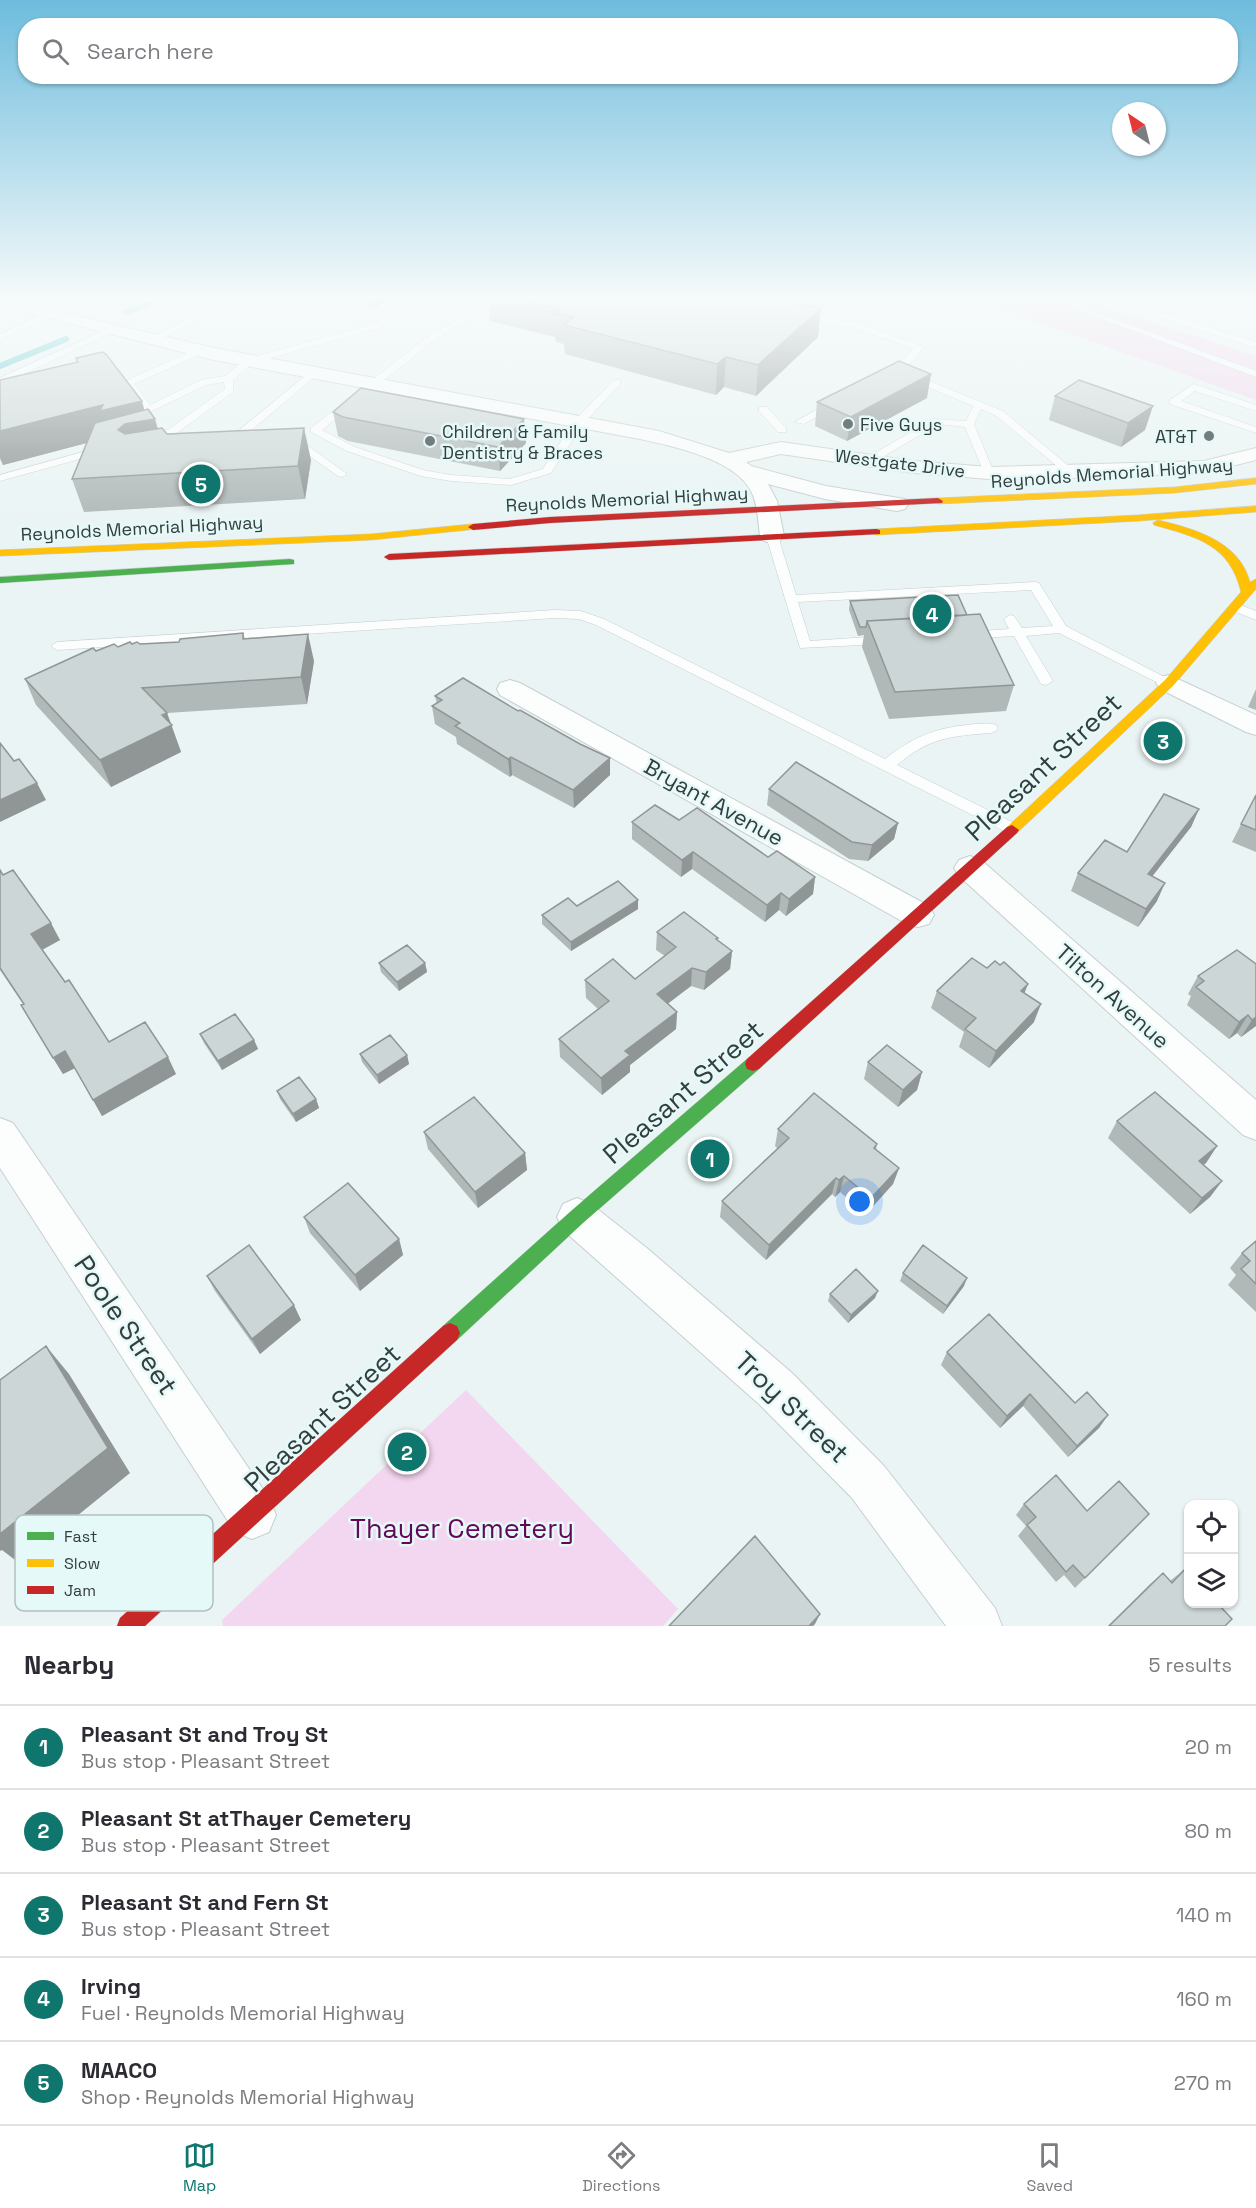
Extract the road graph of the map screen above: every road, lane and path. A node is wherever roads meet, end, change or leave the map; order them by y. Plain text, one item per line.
1 (17, 374) edge
2 (141, 374) edge
3 (234, 374) edge
4 (313, 374) joint
5 (387, 374) edge
6 (893, 374) edge
7 (906, 374) edge
8 (228, 379) junction
9 (879, 381) edge
10 (0, 382) edge
11 (616, 382) dead end
12 (373, 385) junction
13 (839, 402) edge
14 (978, 405) junction
15 (1256, 408) edge
16 (763, 409) dead end
17 (579, 422) junction
18 (800, 422) dead end
19 (969, 424) junction
20 (782, 430) dead end
21 (1256, 430) edge
22 (139, 440) edge
23 (228, 444) junction
24 (252, 445) edge
25 (276, 445) edge
26 (116, 446) edge
27 (217, 446) edge
28 (1256, 454) edge
29 (878, 463) junction
30 (734, 465) junction
31 (1072, 472) junction
32 (989, 473) junction
33 (342, 474) dead end
34 (0, 478) edge
35 (1256, 481) edge
36 (897, 504) junction
37 (1256, 509) edge
38 (766, 510) junction
39 (1138, 518) junction
40 (772, 536) junction
41 (0, 553) edge
42 (372, 558) dead end
43 (301, 561) dead end
44 (0, 580) edge
45 (1253, 587) edge
46 (992, 588) junction
47 (962, 590) junction
48 (930, 591) junction
49 (900, 593) junction
50 (868, 595) junction
51 (834, 597) junction
52 (791, 599) junction
53 (1000, 601) dead end
54 (969, 603) dead end
55 (936, 605) edge
56 (905, 607) edge
57 (1234, 607) junction
58 (873, 609) edge
59 (839, 610) dead end
60 (1256, 616) edge
61 (1010, 619) dead end
62 (978, 621) edge
63 (879, 626) edge
64 (845, 628) dead end
65 (1061, 629) junction
66 (1018, 632) junction
67 (985, 635) junction
68 (950, 637) edge
69 (850, 642) junction
70 (57, 646) dead end
71 (1046, 681) dead end
72 (1168, 683) junction
73 (510, 690) dead end
74 (1256, 726) edge
75 (991, 728) dead end
76 (887, 765) junction
77 (1013, 829) junction
78 (970, 868) junction
79 (918, 915) junction
80 (1256, 1123) edge
81 (0, 1135) edge
82 (577, 1217) junction
83 (252, 1515) junction
84 (213, 1550) edge
85 (145, 1611) edge
86 (128, 1626) edge
87 (977, 1626) edge

1 - 10 lane
2 - 8 lane
3 - 8 lane
4 - 12 street
4 - 23 lane
5 - 12 lane
6 - 9 lane
7 - 14 lane
8 - 22 lane
11 - 17 lane
12 - 17 street
12 - 17 lane
13 - 18 lane
14 - 19 lane
14 - 31 lane
15 - 21 lane
16 - 20 lane
17 - 30 street
19 - 29 lane
19 - 32 lane
23 - 24 lane
23 - 27 lane
25 - 33 lane
26 - 34 lane
28 - 31 street, Westgate Drive
29 - 30 street, Westgate Drive
29 - 32 street, Westgate Drive
30 - 36 street
30 - 38 street
31 - 32 street, Westgate Drive
35 - 36 main road, Reynolds Memorial Highway
36 - 38 main road, Reynolds Memorial Highway
37 - 39 main road, Reynolds Memorial Highway
38 - 40 street
38 - 41 main road, Reynolds Memorial Highway
39 - 40 main road, Reynolds Memorial Highway
39 - 45 main road
40 - 42 main road, Reynolds Memorial Highway
40 - 52 lane
43 - 44 main road, Reynolds Memorial Highway
45 - 57 main road, Pleasant Street
46 - 47 lane
46 - 53 lane
46 - 65 lane
47 - 48 lane
47 - 54 lane
48 - 49 lane
48 - 55 lane
49 - 50 lane
49 - 56 lane
50 - 51 lane
50 - 58 lane
51 - 52 lane
51 - 59 lane
52 - 69 lane
57 - 60 lane
57 - 72 main road, Pleasant Street
61 - 66 lane
62 - 67 lane
63 - 69 lane
64 - 69 lane
65 - 66 lane
65 - 72 lane
66 - 67 lane
66 - 71 lane
67 - 68 lane
70 - 76 lane
72 - 74 street
72 - 77 main road, Pleasant Street
73 - 79 street, Bryant Avenue
75 - 76 lane
76 - 77 lane
77 - 78 main road, Pleasant Street
78 - 79 main road, Pleasant Street
78 - 80 street, Tilton Avenue
79 - 82 main road, Pleasant Street
81 - 83 street, Poole Street
82 - 83 main road, Pleasant Street
82 - 87 street, Troy Street
83 - 84 main road, Pleasant Street
85 - 86 main road, Pleasant Street

